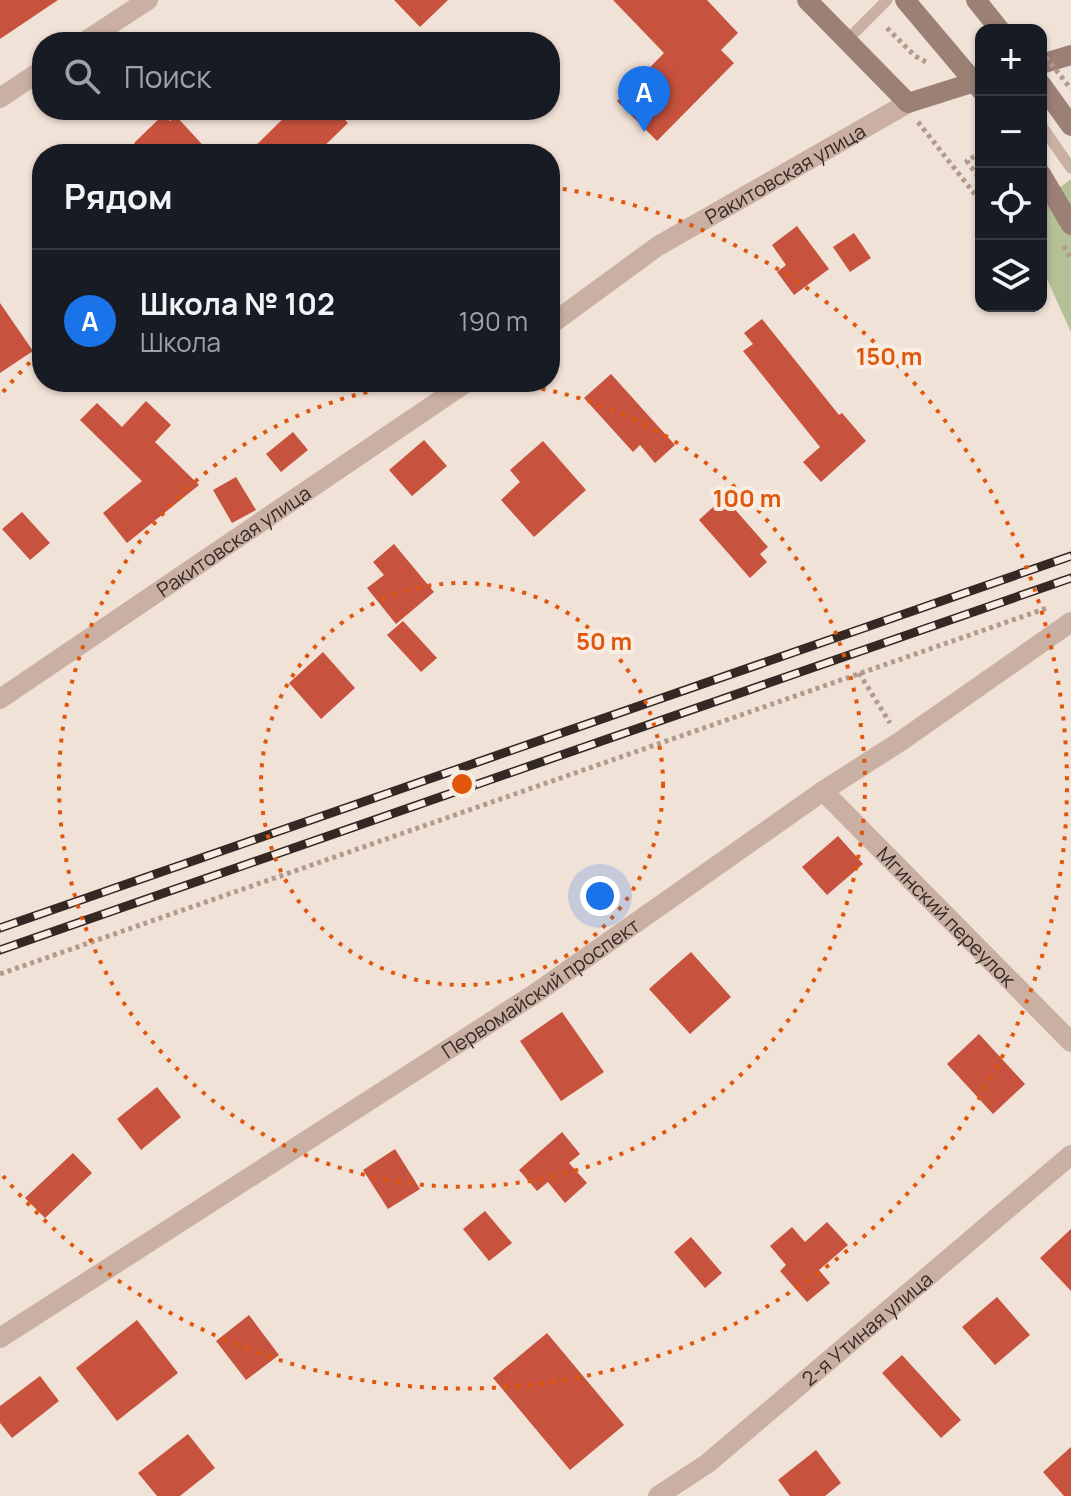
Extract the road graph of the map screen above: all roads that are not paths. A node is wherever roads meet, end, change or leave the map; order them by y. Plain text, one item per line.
1 (148, 0) edge
2 (807, 0) edge
3 (887, 0) edge
4 (905, 0) edge
5 (976, 0) edge
6 (995, 24) edge
7 (99, 32) edge
8 (846, 41) junction
9 (1071, 55) edge
10 (1047, 62) edge
11 (32, 77) edge
12 (975, 82) edge
13 (975, 83) edge
14 (1047, 92) edge
15 (0, 98) edge
16 (910, 109) junction
17 (1071, 126) edge
18 (1047, 134) edge
19 (1071, 168) edge
20 (1047, 184) edge
21 (1071, 225) edge
22 (560, 318) edge
23 (452, 392) edge
24 (1071, 622) edge
25 (0, 699) edge
26 (823, 791) junction
27 (1071, 1042) edge
28 (1071, 1155) edge
29 (0, 1338) edge
30 (658, 1496) edge

1 - 7 street
2 - 8 main road
3 - 8 lane
4 - 13 main road, bridge
5 - 6 main road
8 - 16 main road
9 - 10 main road
11 - 15 street
12 - 16 main road, Ракитовская улица
14 - 17 main road
16 - 22 street, Ракитовская улица
18 - 19 lane
20 - 21 main road
23 - 25 street, Ракитовская улица
24 - 26 street, Первомайский проспект
26 - 27 street, Мгинский переулок
26 - 29 street, Первомайский проспект
28 - 30 street, 2-я Утиная улица

